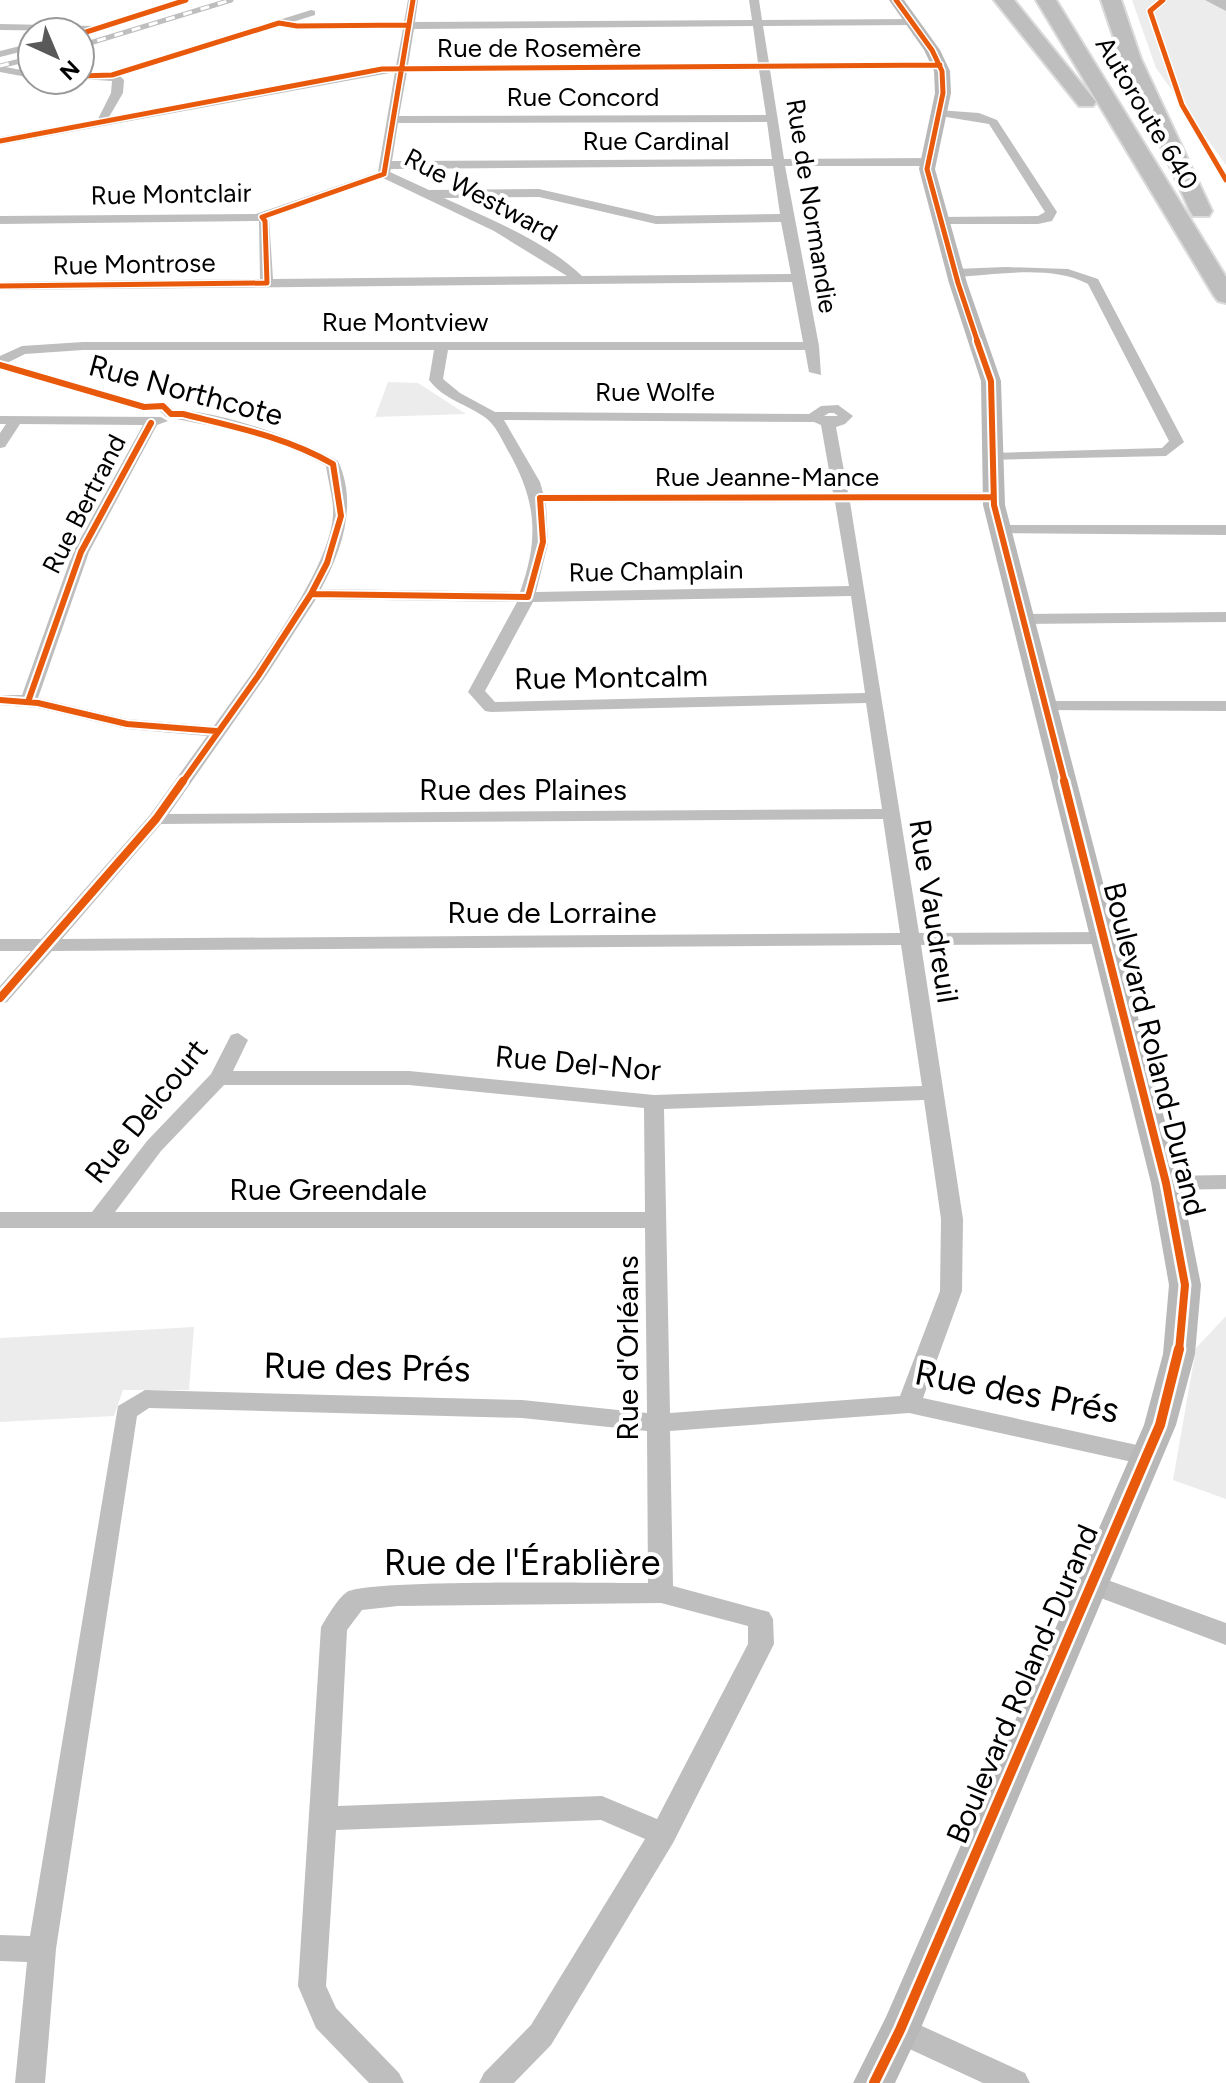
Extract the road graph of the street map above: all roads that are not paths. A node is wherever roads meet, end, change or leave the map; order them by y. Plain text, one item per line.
1 (186, 0) edge
2 (413, 0) edge
3 (754, 0) edge
4 (896, 0) edge
5 (1004, 0) edge
6 (1046, 0) edge
7 (1069, 0) edge
8 (1111, 0) edge
9 (326, 11) dead end
10 (912, 22) junction
11 (758, 23) junction
12 (407, 25) junction
13 (301, 26) dead end
14 (96, 29) edge
15 (940, 65) junction
16 (765, 66) junction
17 (401, 68) junction
18 (112, 75) junction
19 (96, 76) edge
20 (938, 113) junction
21 (773, 118) junction
22 (393, 120) junction
23 (106, 121) junction
24 (0, 141) edge
25 (778, 162) junction
26 (927, 162) junction
27 (385, 169) junction
28 (429, 194) junction
29 (1201, 211) junction
30 (262, 217) junction
31 (787, 218) junction
32 (0, 220) edge
33 (941, 221) junction
34 (1215, 233) dead end
35 (1206, 264) junction
36 (955, 273) junction
37 (799, 278) junction
38 (578, 280) junction
39 (267, 283) junction
40 (0, 286) edge
41 (1226, 296) edge
42 (442, 346) junction
43 (812, 346) junction
44 (0, 363) edge
45 (816, 372) dead end
46 (144, 416) junction
47 (494, 416) junction
48 (0, 420) edge
49 (16, 420) junction
50 (822, 420) joint
51 (0, 444) edge
52 (992, 457) junction
53 (993, 497) junction
54 (540, 498) junction
55 (841, 498) junction
56 (1001, 530) junction
57 (1226, 530) edge
58 (858, 591) junction
59 (311, 594) junction
60 (528, 597) junction
61 (1226, 617) edge
62 (1023, 619) junction
63 (874, 698) junction
64 (29, 699) junction
65 (0, 700) edge
66 (1046, 706) junction
67 (1226, 706) edge
68 (216, 731) junction
69 (891, 814) junction
70 (156, 819) junction
71 (1105, 938) junction
72 (910, 941) junction
73 (47, 944) junction
74 (0, 945) edge
75 (0, 998) edge
76 (238, 1040) dead end
77 (219, 1078) junction
78 (933, 1093) junction
79 (654, 1102) junction
80 (1226, 1182) edge
81 (1166, 1183) junction
82 (99, 1218) junction
83 (0, 1220) edge
84 (656, 1220) junction
85 (909, 1404) junction
86 (657, 1423) junction
87 (1146, 1456) junction
88 (1091, 1584) junction
89 (661, 1593) junction
90 (1226, 1634) edge
91 (324, 1818) junction
92 (663, 1834) junction
93 (0, 1948) edge
94 (42, 1949) junction
95 (900, 2030) junction
96 (30, 2083) edge
97 (389, 2083) edge
98 (494, 2083) edge
99 (874, 2083) edge
100 (1015, 2083) edge

1 - 14 street
2 - 12 street, Rue Westward
3 - 11 street, Rue de Normandie
4 - 10 street
5 - 35 highway
6 - 35 highway, Autoroute 640
7 - 29 highway, Autoroute 640
8 - 29 highway
9 - 18 street
10 - 11 street
10 - 15 street
11 - 12 street
11 - 16 street, Rue de Normandie
12 - 13 street
12 - 17 street, Rue Westward
15 - 16 street, Rue de Rosemère
15 - 20 street, Boulevard Roland-Durand
16 - 17 street, Rue de Rosemère
16 - 21 street, Rue de Normandie
17 - 22 street, Rue Westward
17 - 23 street, Rue de Rosemère
18 - 19 street
18 - 23 street
20 - 26 street, Boulevard Roland-Durand
20 - 33 street
21 - 22 street, Rue Concord
21 - 25 street, Rue de Normandie
22 - 27 street, Rue Westward
23 - 24 street, Rue de Rosemère
25 - 26 street, Rue Cardinal
25 - 27 street, Rue Cardinal
25 - 31 street, Rue de Normandie
26 - 33 street, Boulevard Roland-Durand
27 - 28 street, Rue Westward
27 - 30 street, Rue Montclair
28 - 31 street
28 - 38 street, Rue Westward
29 - 34 highway, Autoroute 640
30 - 32 street, Rue Montclair
30 - 39 street
31 - 37 street, Rue de Normandie
33 - 36 street, Boulevard Roland-Durand
35 - 41 highway, Autoroute 640
36 - 52 street, Boulevard Roland-Durand
36 - 52 street
37 - 38 street, Rue Montrose
37 - 43 street, Rue de Normandie
38 - 39 street, Rue Montrose
39 - 40 street, Rue Montrose
42 - 43 street, Rue Montview
42 - 44 street, Rue Montview
42 - 47 street, Rue Montcalm
43 - 45 street, Rue de Normandie
44 - 46 street, Rue Northcote
46 - 49 street
46 - 59 street, Rue Northcote
46 - 64 street, Rue Bertrand
47 - 50 street, Rue Wolfe
47 - 54 street, Rue Montcalm
48 - 49 street
49 - 51 street
50 - 55 street, Rue Vaudreuil
52 - 53 street, Boulevard Roland-Durand
53 - 55 street, Rue Jeanne-Mance
53 - 56 street, Boulevard Roland-Durand
54 - 55 street, Rue Jeanne-Mance
54 - 60 street, Rue Montcalm
55 - 58 street, Rue Vaudreuil
56 - 57 street
56 - 62 street, Boulevard Roland-Durand
58 - 60 street, Rue Champlain
58 - 63 street, Rue Vaudreuil
59 - 60 street, Rue Champlain
59 - 68 street, Rue Northcote
60 - 63 street, Rue Montcalm
61 - 62 street
62 - 66 street, Boulevard Roland-Durand
63 - 69 street, Rue Vaudreuil
64 - 65 street
64 - 68 street
66 - 67 street
66 - 71 street, Boulevard Roland-Durand
68 - 70 street, Rue Northcote
69 - 70 street, Rue des Plaines
69 - 72 street, Rue Vaudreuil
70 - 73 street, Rue Northcote
71 - 72 street, Rue de Lorraine
71 - 81 street, Boulevard Roland-Durand
72 - 73 street, Rue de Lorraine
72 - 78 street, Rue Vaudreuil
73 - 74 street, Rue de Lorraine
73 - 75 street, Rue Northcote
76 - 77 street, Rue Delcourt
77 - 79 street, Rue Del-Nor
77 - 82 street, Rue Delcourt
78 - 79 street, Rue Del-Nor
78 - 85 street, Rue Vaudreuil
79 - 84 street, Rue d'Orléans
80 - 81 street
81 - 87 street, Boulevard Roland-Durand
82 - 83 street, Rue Greendale
82 - 84 street, Rue Greendale
84 - 86 street, Rue d'Orléans
85 - 86 street, Rue des Prés
85 - 87 street, Rue des Prés
86 - 89 street, Rue d'Orléans
86 - 94 street, Rue des Prés
87 - 88 street, Boulevard Roland-Durand
88 - 90 street
88 - 95 street, Boulevard Roland-Durand
89 - 91 street, Rue de l'Érablière
89 - 92 street, Rue de l'Érablière
91 - 92 street
91 - 97 street, Rue de l'Érablière
92 - 98 street, Rue de l'Érablière
93 - 94 street
94 - 96 street, Rue des Prés
95 - 99 street, Boulevard Roland-Durand
95 - 100 street

